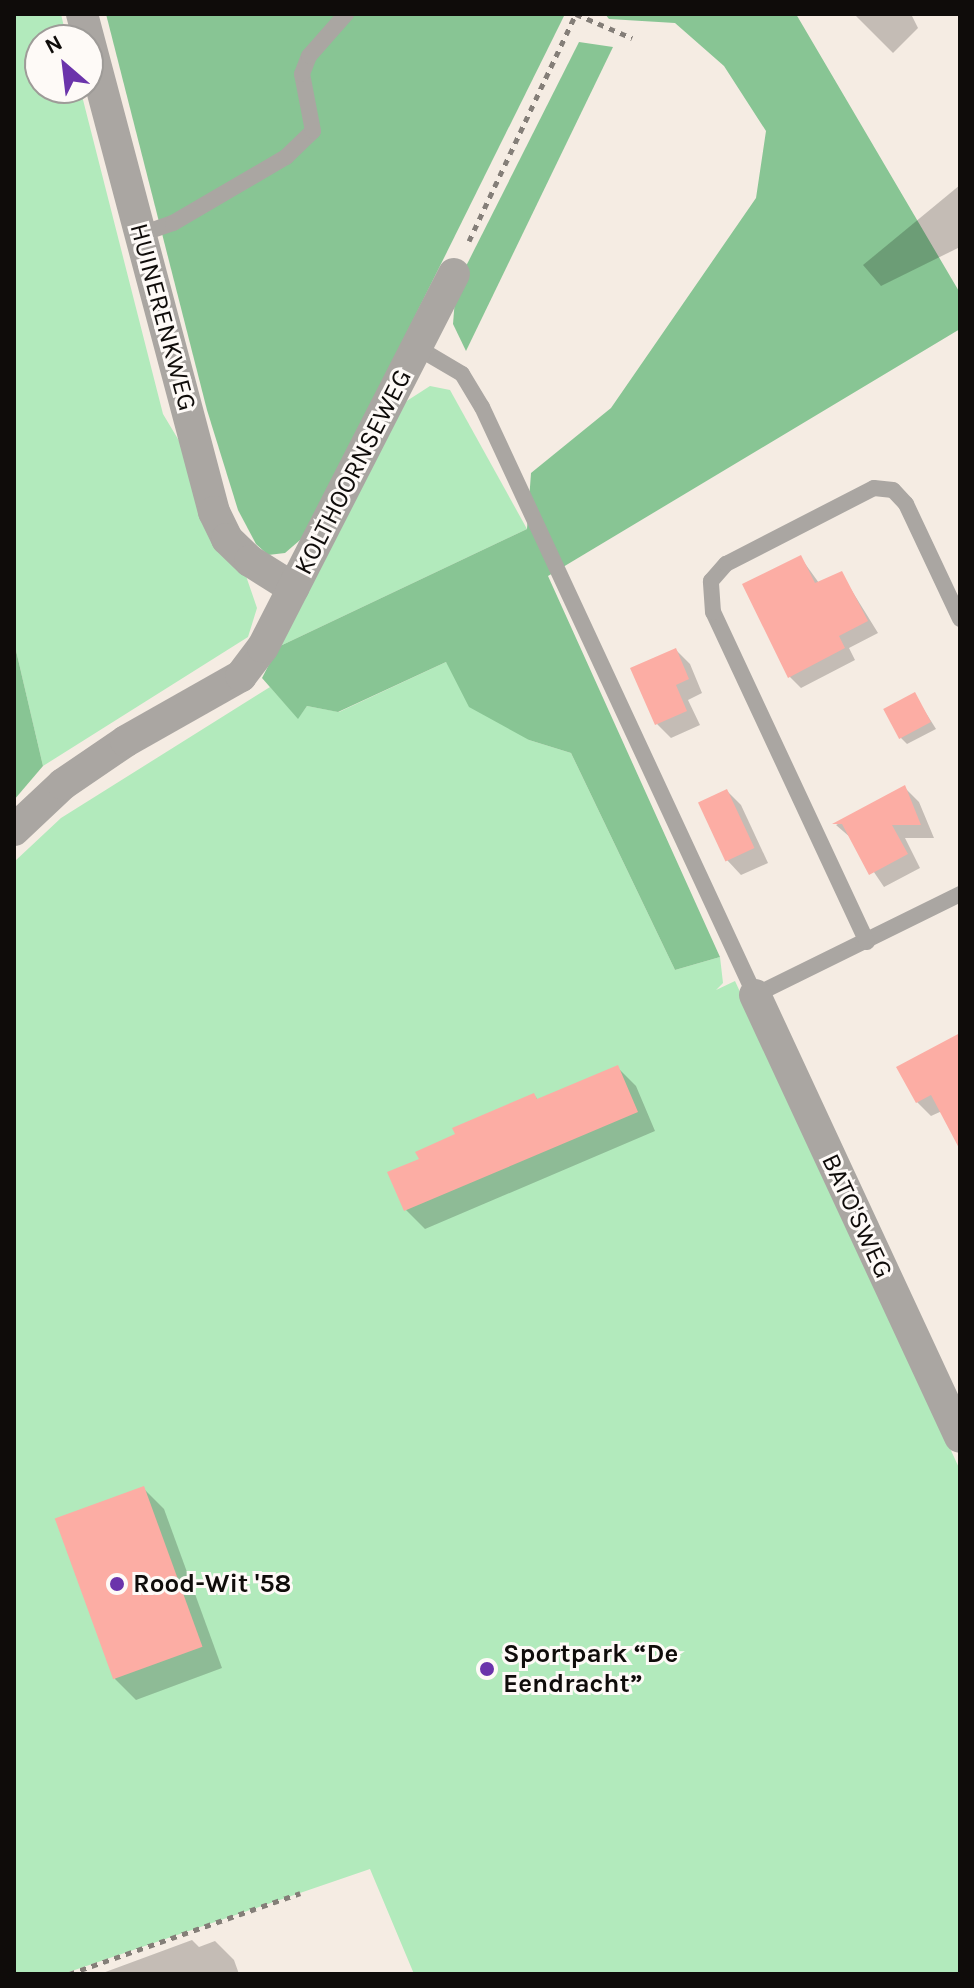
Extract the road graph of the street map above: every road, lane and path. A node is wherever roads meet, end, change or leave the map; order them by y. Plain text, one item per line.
1 (82, 14) edge
2 (346, 14) edge
3 (576, 14) edge
4 (632, 38) dead end
5 (141, 234) junction
6 (454, 274) joint
7 (418, 348) junction
8 (293, 588) junction
9 (960, 619) edge
10 (14, 830) edge
11 (960, 894) edge
12 (867, 942) junction
13 (755, 995) junction
14 (960, 1437) edge
15 (300, 1893) dead end
16 (69, 1974) edge

1 - 5 street, HUINERENKWEG
2 - 5 lane
3 - 4 path
3 - 6 path
5 - 8 street, HUINERENKWEG
6 - 7 street, KOLTHOORNSEWEG
7 - 8 street, KOLTHOORNSEWEG
7 - 13 lane
8 - 10 street, KOLTHOORNSEWEG
9 - 12 lane
11 - 12 lane
12 - 13 lane
13 - 14 street, BATO'SWEG
15 - 16 path

